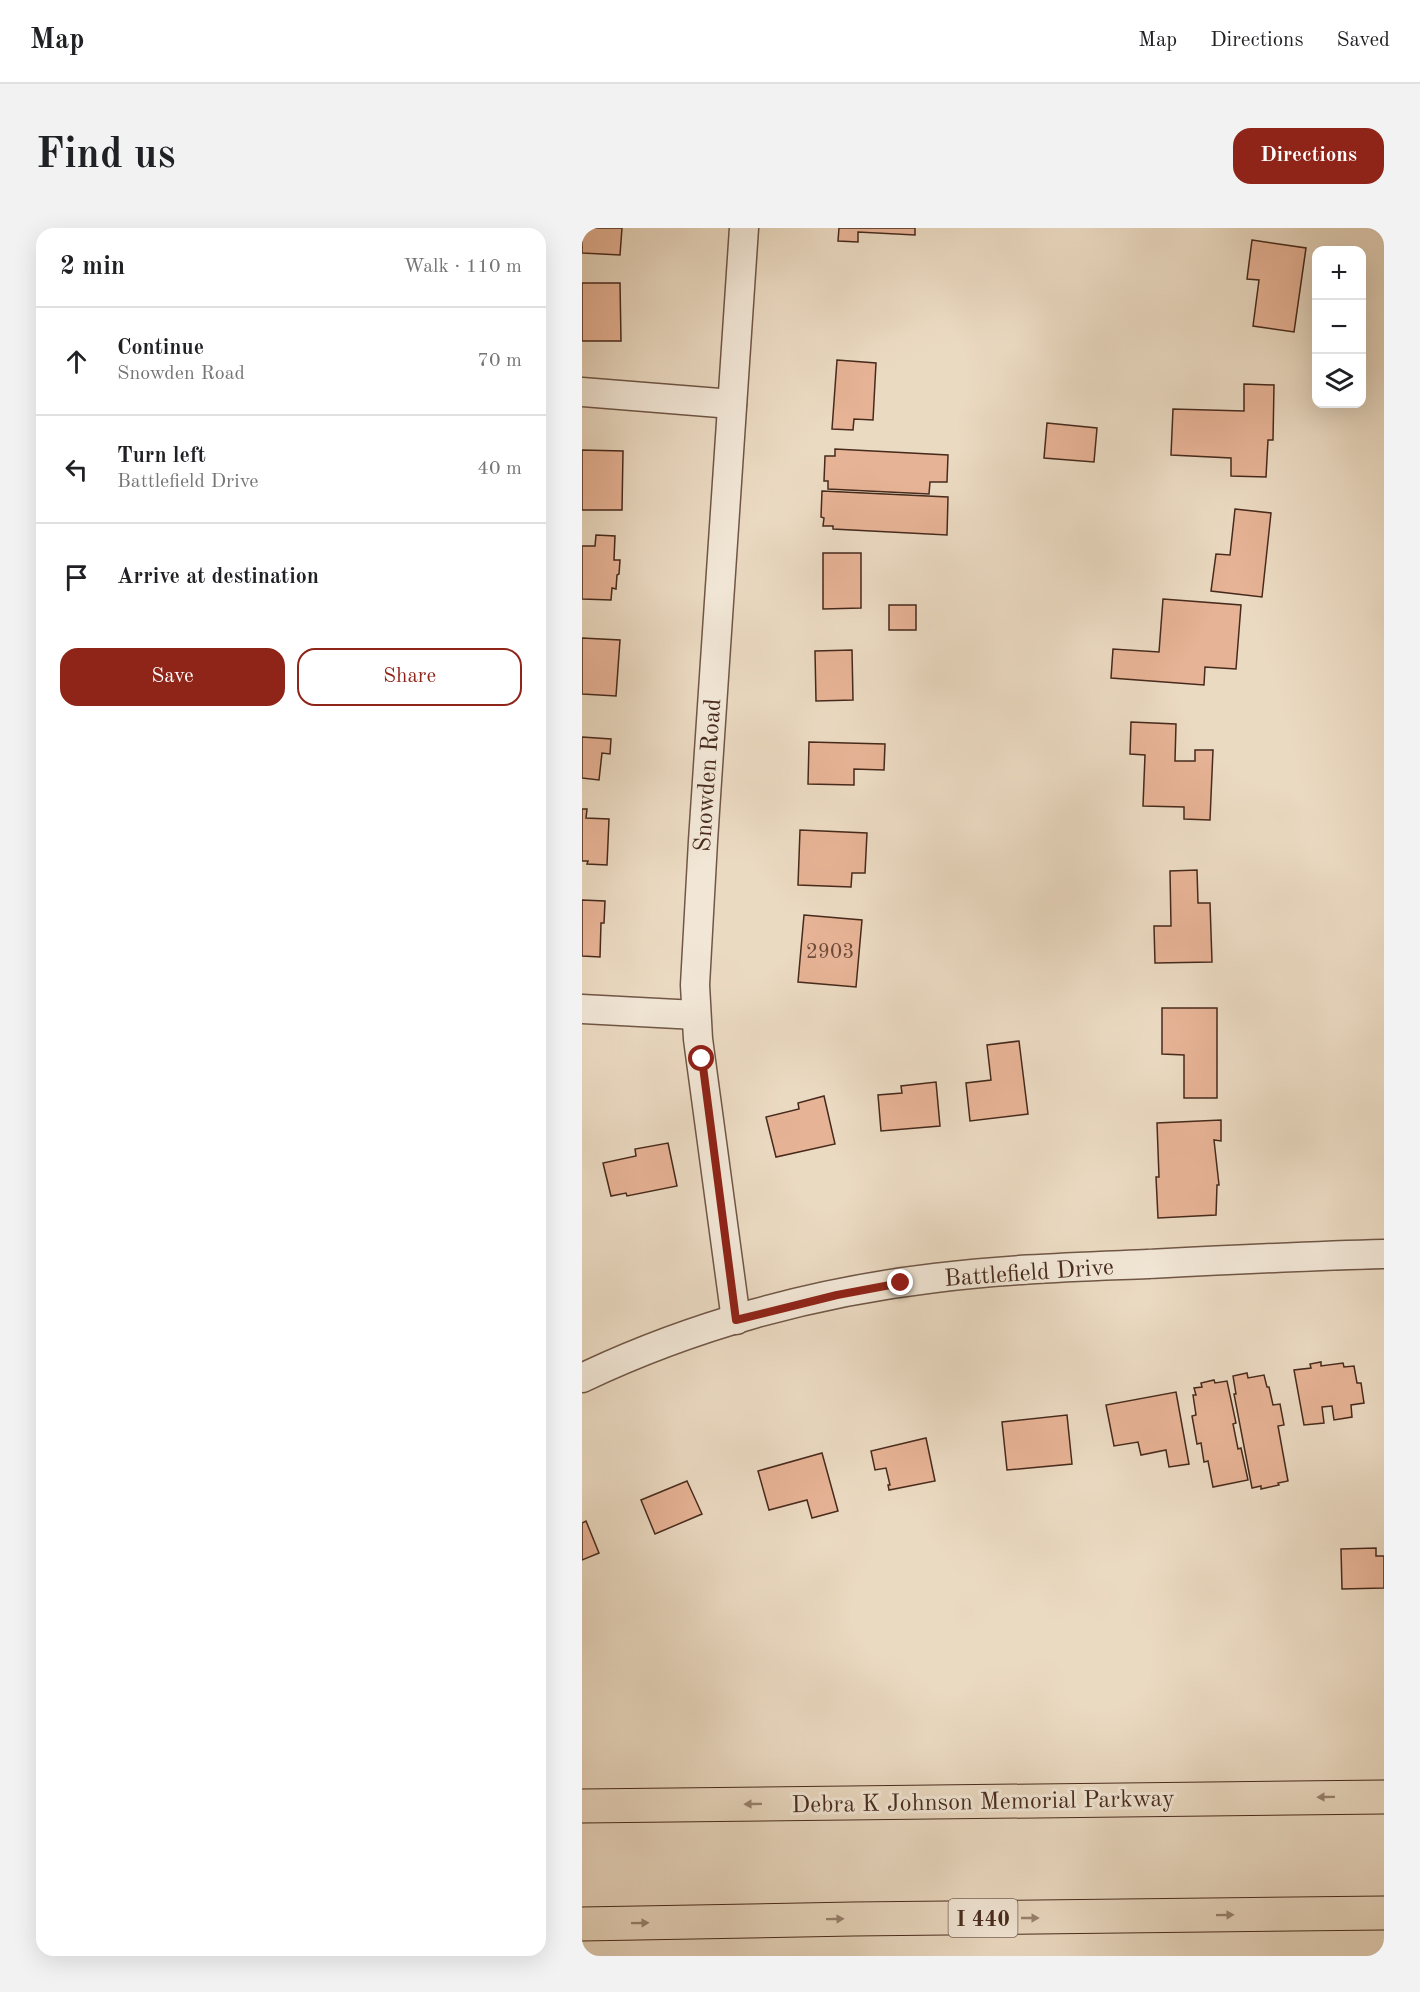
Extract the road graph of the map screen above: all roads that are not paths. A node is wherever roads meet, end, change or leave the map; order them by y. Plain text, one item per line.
1 (744, 228) edge
2 (582, 392) edge
3 (732, 404) junction
4 (582, 1009) edge
5 (696, 1015) junction
6 (1384, 1254) edge
7 (736, 1320) junction
8 (582, 1378) edge
9 (1384, 1797) edge
10 (582, 1806) edge
11 (1384, 1913) edge
12 (582, 1924) edge

1 - 3 street, Snowden Road
2 - 3 street
3 - 5 street, Snowden Road
4 - 5 street
5 - 7 street, Snowden Road
6 - 7 street, Battlefield Drive
7 - 8 street, Battlefield Drive
9 -> 10 highway, Debra K Johnson Memorial Parkway
12 -> 11 highway, I 440

